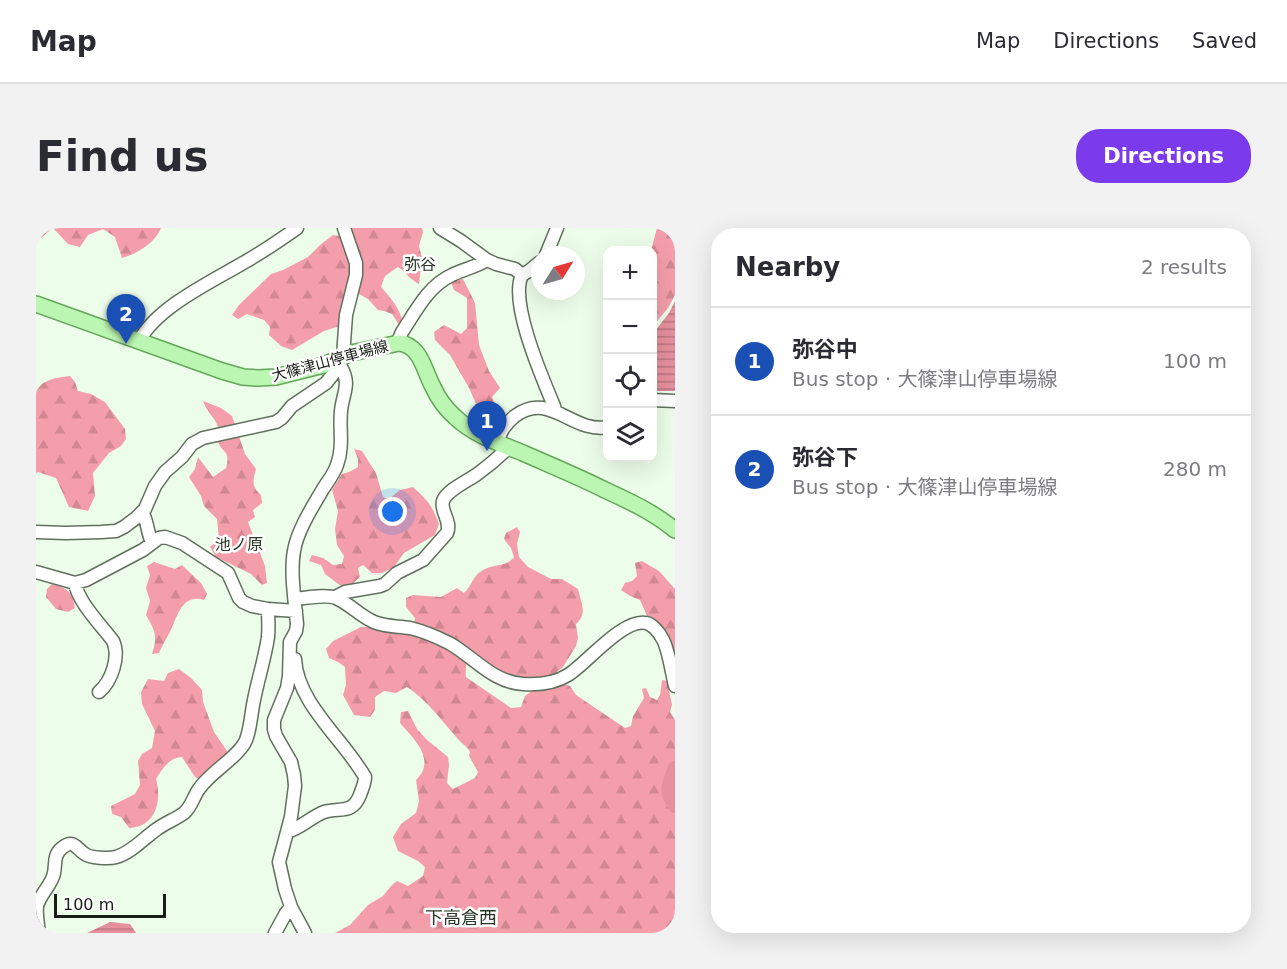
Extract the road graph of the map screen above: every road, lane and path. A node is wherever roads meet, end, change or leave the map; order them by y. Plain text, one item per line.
1 (297, 228) edge
2 (344, 228) edge
3 (440, 228) edge
4 (557, 228) edge
5 (550, 246) edge
6 (487, 260) junction
7 (531, 269) edge
8 (522, 274) junction
9 (36, 304) edge
10 (139, 340) junction
11 (399, 343) junction
12 (340, 361) junction
13 (657, 400) edge
14 (675, 401) edge
15 (555, 410) junction
16 (603, 427) edge
17 (503, 445) junction
18 (142, 512) junction
19 (675, 530) edge
20 (36, 532) edge
21 (153, 542) junction
22 (36, 572) edge
23 (75, 583) junction
24 (335, 597) junction
25 (295, 605) junction
26 (268, 609) junction
27 (296, 631) junction
28 (675, 686) edge
29 (99, 692) dead end
30 (286, 832) junction
31 (291, 907) junction
32 (39, 933) edge
33 (275, 933) edge
34 (305, 933) edge

1 - 10 street
2 - 12 street
3 - 6 street
4 - 5 street
6 - 8 street
6 - 11 street
7 - 8 street
8 - 15 street
9 - 10 main road, 大篠津山停車場線
10 - 12 main road, 大篠津山停車場線
11 - 12 main road, 大篠津山停車場線
11 - 17 main road, 大篠津山停車場線
12 - 18 street
12 - 25 street
13 - 14 street
15 - 16 street
15 - 17 street
17 - 19 main road, 大篠津山停車場線
17 - 24 street
18 - 20 street
18 - 21 street
21 - 23 street
21 - 26 street
22 - 23 street
23 - 29 street
24 - 25 street
24 - 28 street
25 - 26 street
25 - 27 street
26 - 32 street
27 - 30 street
27 - 30 street
30 - 31 street
31 - 33 street
31 - 34 street

